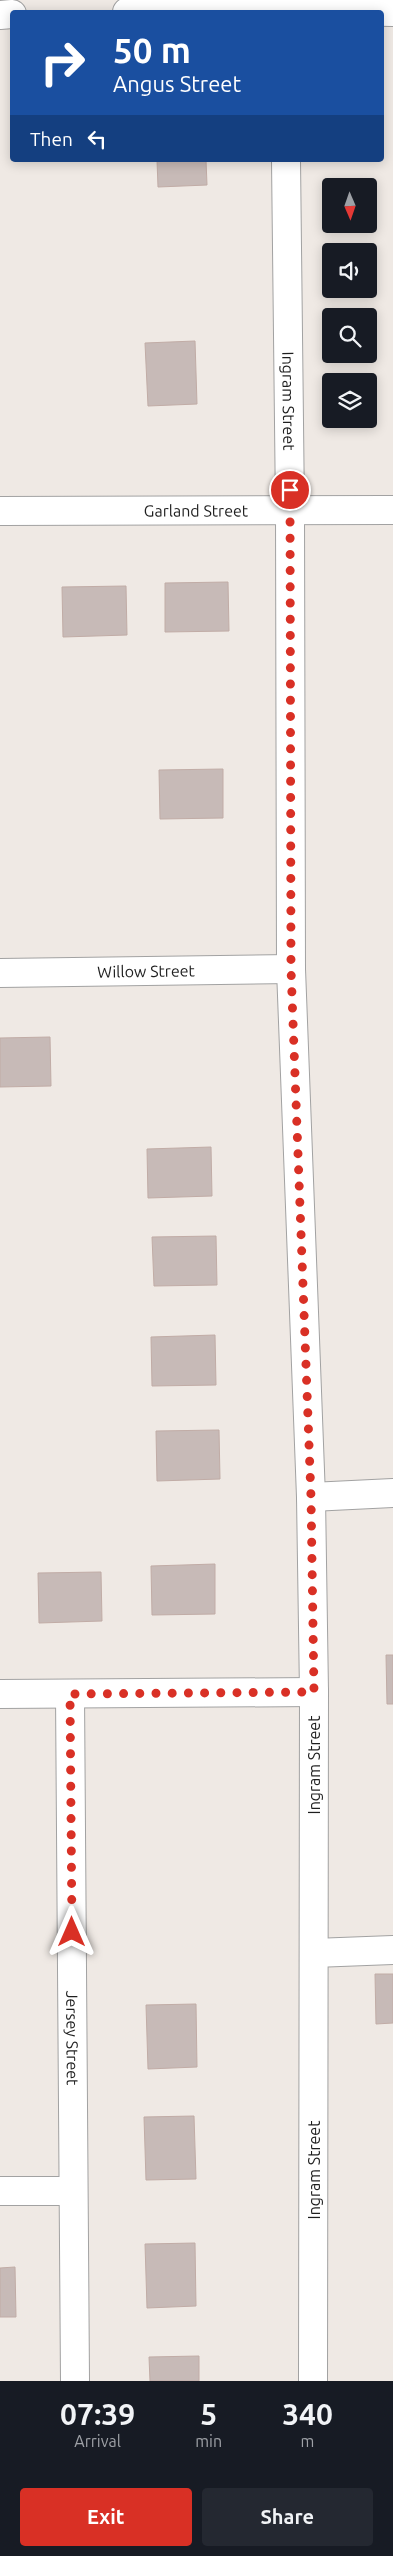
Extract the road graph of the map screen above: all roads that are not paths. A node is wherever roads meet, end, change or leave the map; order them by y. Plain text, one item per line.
1 (285, 7) edge
2 (190, 10) edge
3 (350, 10) edge
4 (286, 162) edge
5 (290, 510) junction
6 (393, 510) edge
7 (0, 511) edge
8 (291, 969) junction
9 (0, 972) edge
10 (393, 1494) edge
11 (311, 1497) junction
12 (314, 1692) junction
13 (0, 1694) edge
14 (70, 1694) junction
15 (393, 1950) edge
16 (314, 1953) junction
17 (73, 2191) junction
18 (0, 2192) edge
19 (74, 2381) edge
20 (313, 2381) edge

1 - 2 street
1 - 3 street
4 - 5 street, Ingram Street
5 - 6 street, Garland Street
5 - 7 street, Garland Street
5 - 8 street, Ingram Street
8 - 9 street, Willow Street
8 - 11 street, Ingram Street
10 - 11 street
11 - 12 street, Ingram Street
12 - 14 street
12 - 16 street, Ingram Street
13 - 14 street
14 - 17 street, Jersey Street
15 - 16 street
16 - 20 street, Ingram Street
17 - 18 street
17 - 19 street, Jersey Street

